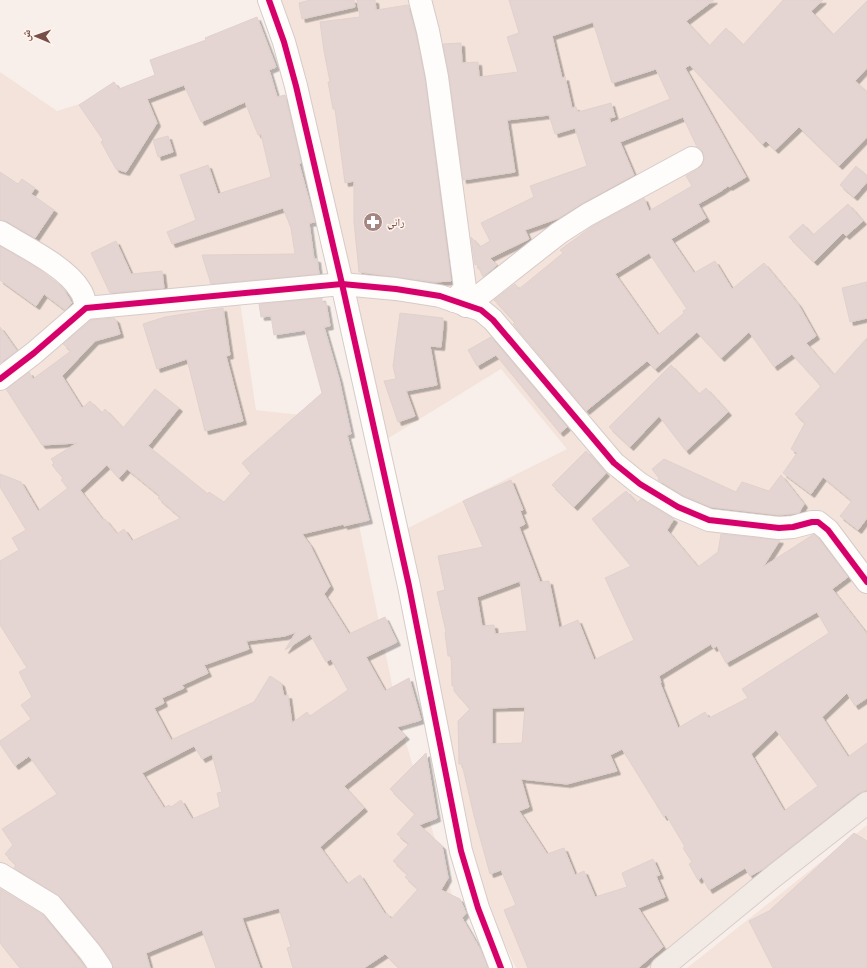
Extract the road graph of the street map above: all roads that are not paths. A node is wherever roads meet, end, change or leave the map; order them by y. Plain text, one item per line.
1 (269, 0) edge
2 (420, 0) edge
3 (692, 158) dead end
4 (0, 232) edge
5 (342, 284) junction
6 (460, 303) junction
7 (86, 308) junction
8 (0, 379) edge
9 (867, 582) edge
10 (867, 804) edge
11 (0, 874) edge
12 (101, 968) edge
13 (501, 968) edge
14 (662, 968) edge

1 - 5 street
2 - 6 street
3 - 6 street
4 - 7 street
5 - 6 street
5 - 7 street
5 - 13 street
6 - 9 street
7 - 8 street
10 - 14 main road
11 - 12 street

